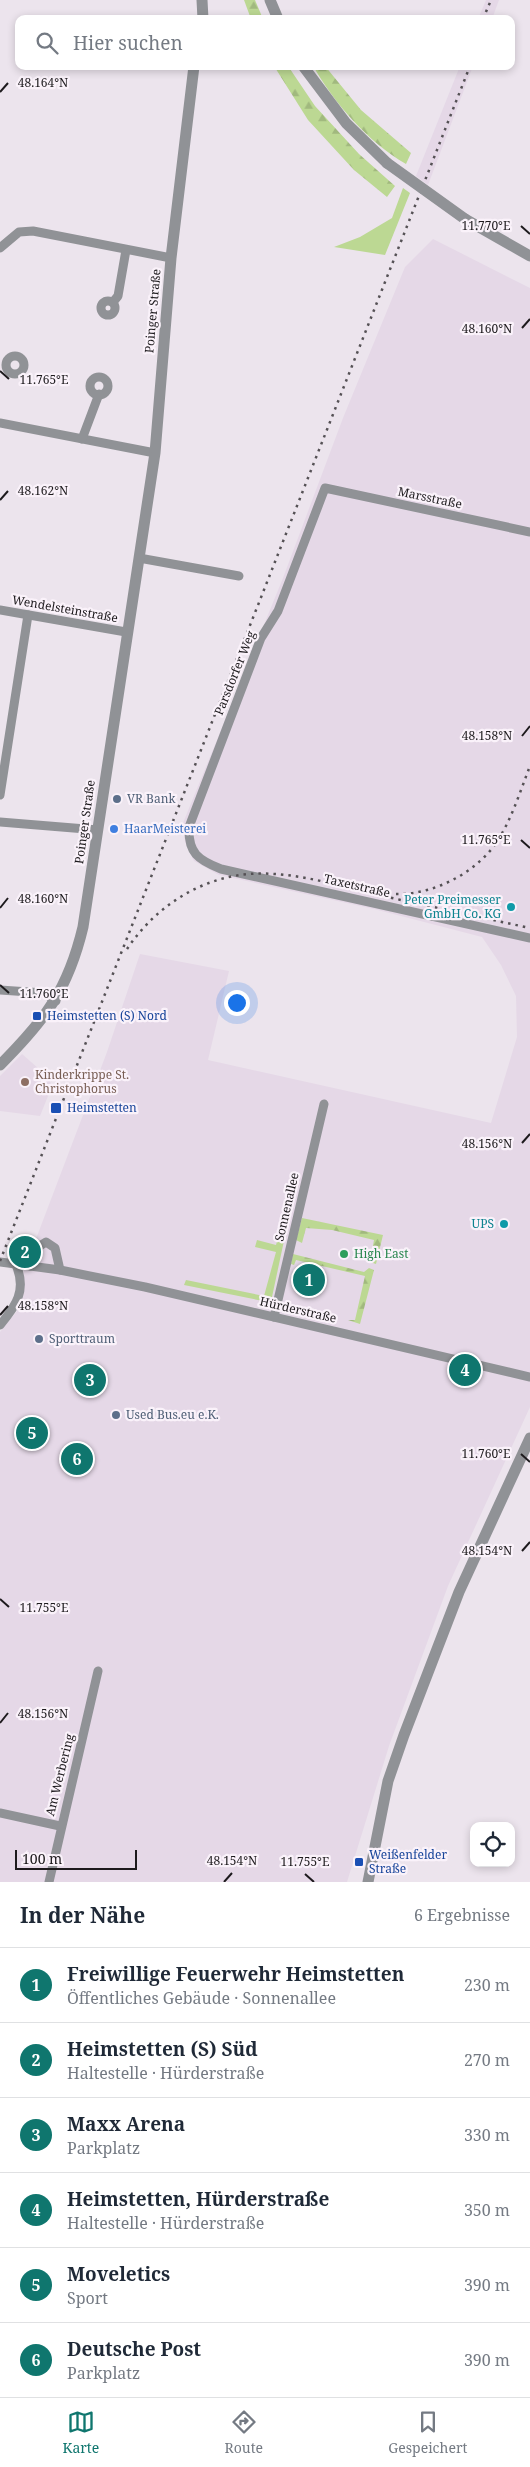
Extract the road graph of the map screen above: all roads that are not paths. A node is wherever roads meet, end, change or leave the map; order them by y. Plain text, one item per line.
1 (202, 0) edge
2 (270, 0) edge
3 (203, 15) edge
4 (276, 15) edge
5 (194, 70) edge
6 (306, 70) edge
7 (0, 248) edge
8 (126, 250) junction
9 (530, 256) edge
10 (171, 258) junction
11 (113, 302) dead end
12 (99, 394) dead end
13 (0, 423) edge
14 (82, 439) junction
15 (155, 453) junction
16 (325, 488) joint
17 (530, 532) edge
18 (138, 558) junction
19 (239, 576) dead end
20 (0, 610) edge
21 (28, 615) junction
22 (126, 632) junction
23 (0, 795) edge
24 (0, 822) edge
25 (98, 830) junction
26 (188, 842) joint
27 (530, 938) edge
28 (0, 990) edge
29 (56, 1001) junction
30 (0, 1065) edge
31 (324, 1104) dead end
32 (0, 1262) edge
33 (16, 1265) junction
34 (30, 1266) junction
35 (60, 1270) junction
36 (274, 1317) junction
37 (0, 1325) edge
38 (530, 1377) edge
39 (530, 1438) edge
40 (98, 1671) dead end
41 (0, 1813) edge
42 (60, 1826) junction
43 (49, 1882) edge
44 (368, 1882) edge

1 - 3 street
2 - 4 street
5 - 10 street, Poinger Straße
6 - 9 street, bridge
7 - 8 street
8 - 10 street
8 - 11 street
10 - 15 street, Poinger Straße
12 - 14 street
13 - 14 street
14 - 15 street
15 - 18 street, Poinger Straße
16 - 17 street, Marsstraße
16 - 26 street, Parsdorfer Weg
18 - 19 street
18 - 22 street, Poinger Straße
20 - 21 street, Wendelsteinstraße
21 - 22 street, Wendelsteinstraße
21 - 23 street
22 - 25 street, Poinger Straße
24 - 25 street
25 - 29 street, Poinger Straße
26 - 27 street, Taxetstraße
28 - 29 street
29 - 30 street, Poinger Straße
31 - 36 street, Sonnenallee
32 - 33 street, Hürderstraße
33 - 34 street, Hürderstraße
33 - 37 street
34 - 35 street, Hürderstraße
34 - 35 street
35 - 36 street, Hürderstraße
36 - 38 street, Hürderstraße
39 - 44 street
40 - 42 street, Am Werbering
41 - 42 street, Am Werbering
42 - 43 street, Am Werbering

